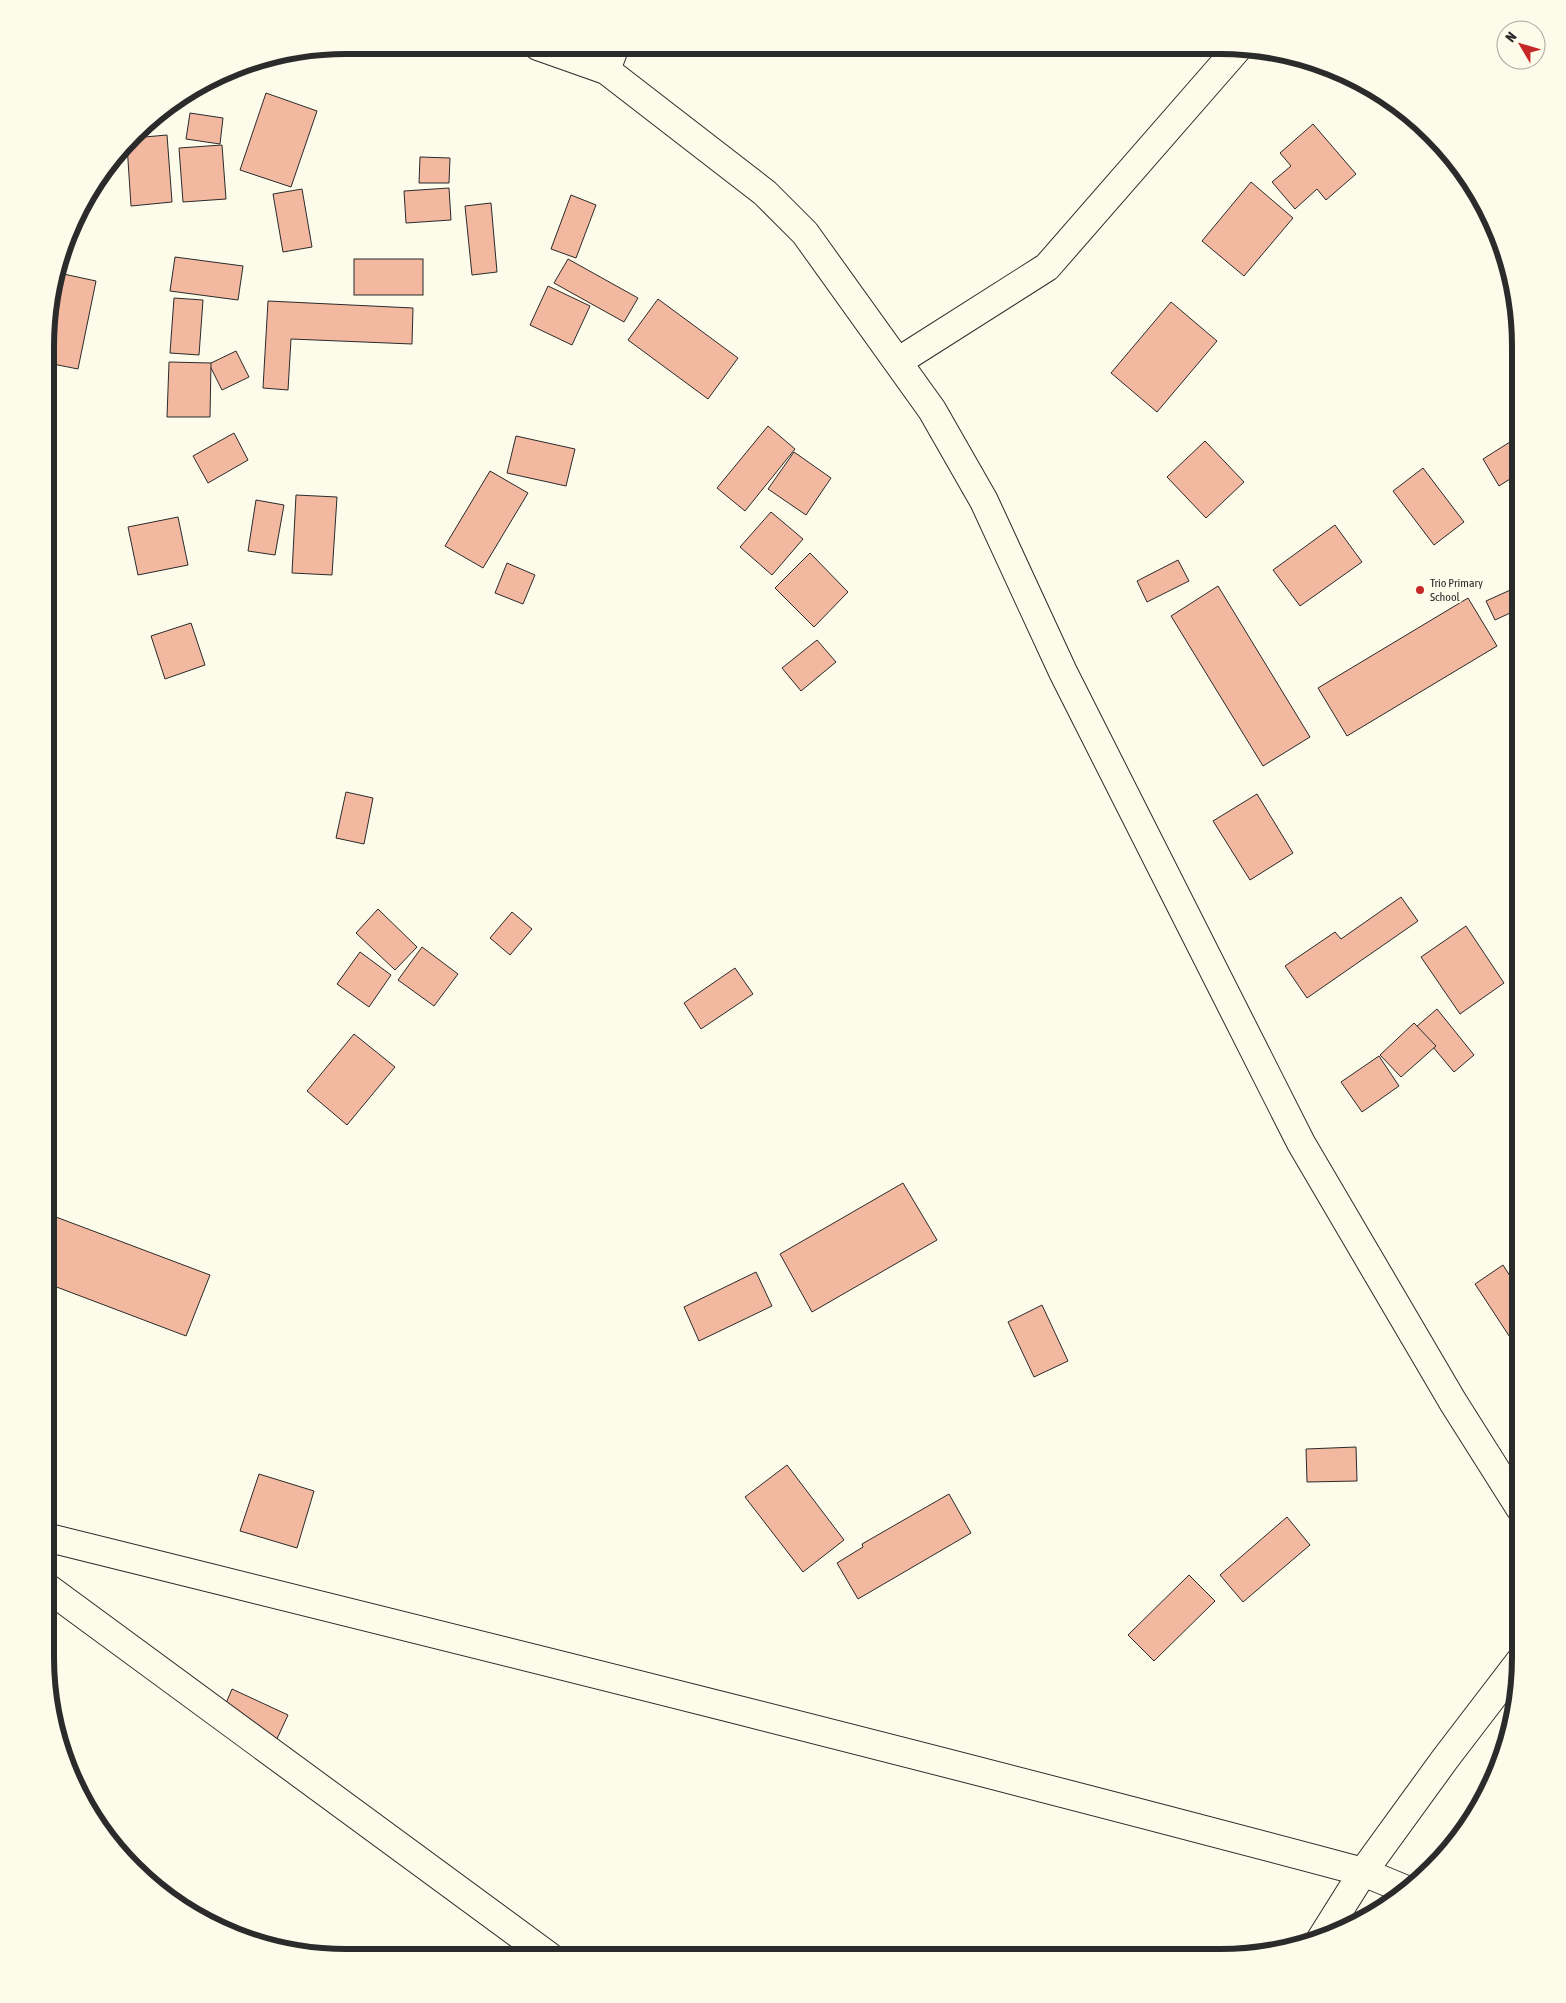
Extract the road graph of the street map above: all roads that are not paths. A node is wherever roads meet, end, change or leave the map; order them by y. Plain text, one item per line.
1 (586, 54) edge
2 (1233, 54) edge
3 (610, 58) edge
4 (899, 362) junction
5 (1512, 1495) edge
6 (54, 1539) edge
7 (54, 1593) edge
8 (1512, 1671) edge
9 (1363, 1872) junction
10 (1400, 1887) edge
11 (1326, 1929) edge
12 (539, 1949) edge

1 - 3 street
2 - 4 street
3 - 4 street
4 - 5 street
6 - 9 street
7 - 12 street
8 - 9 street
9 - 10 street
9 - 11 street

